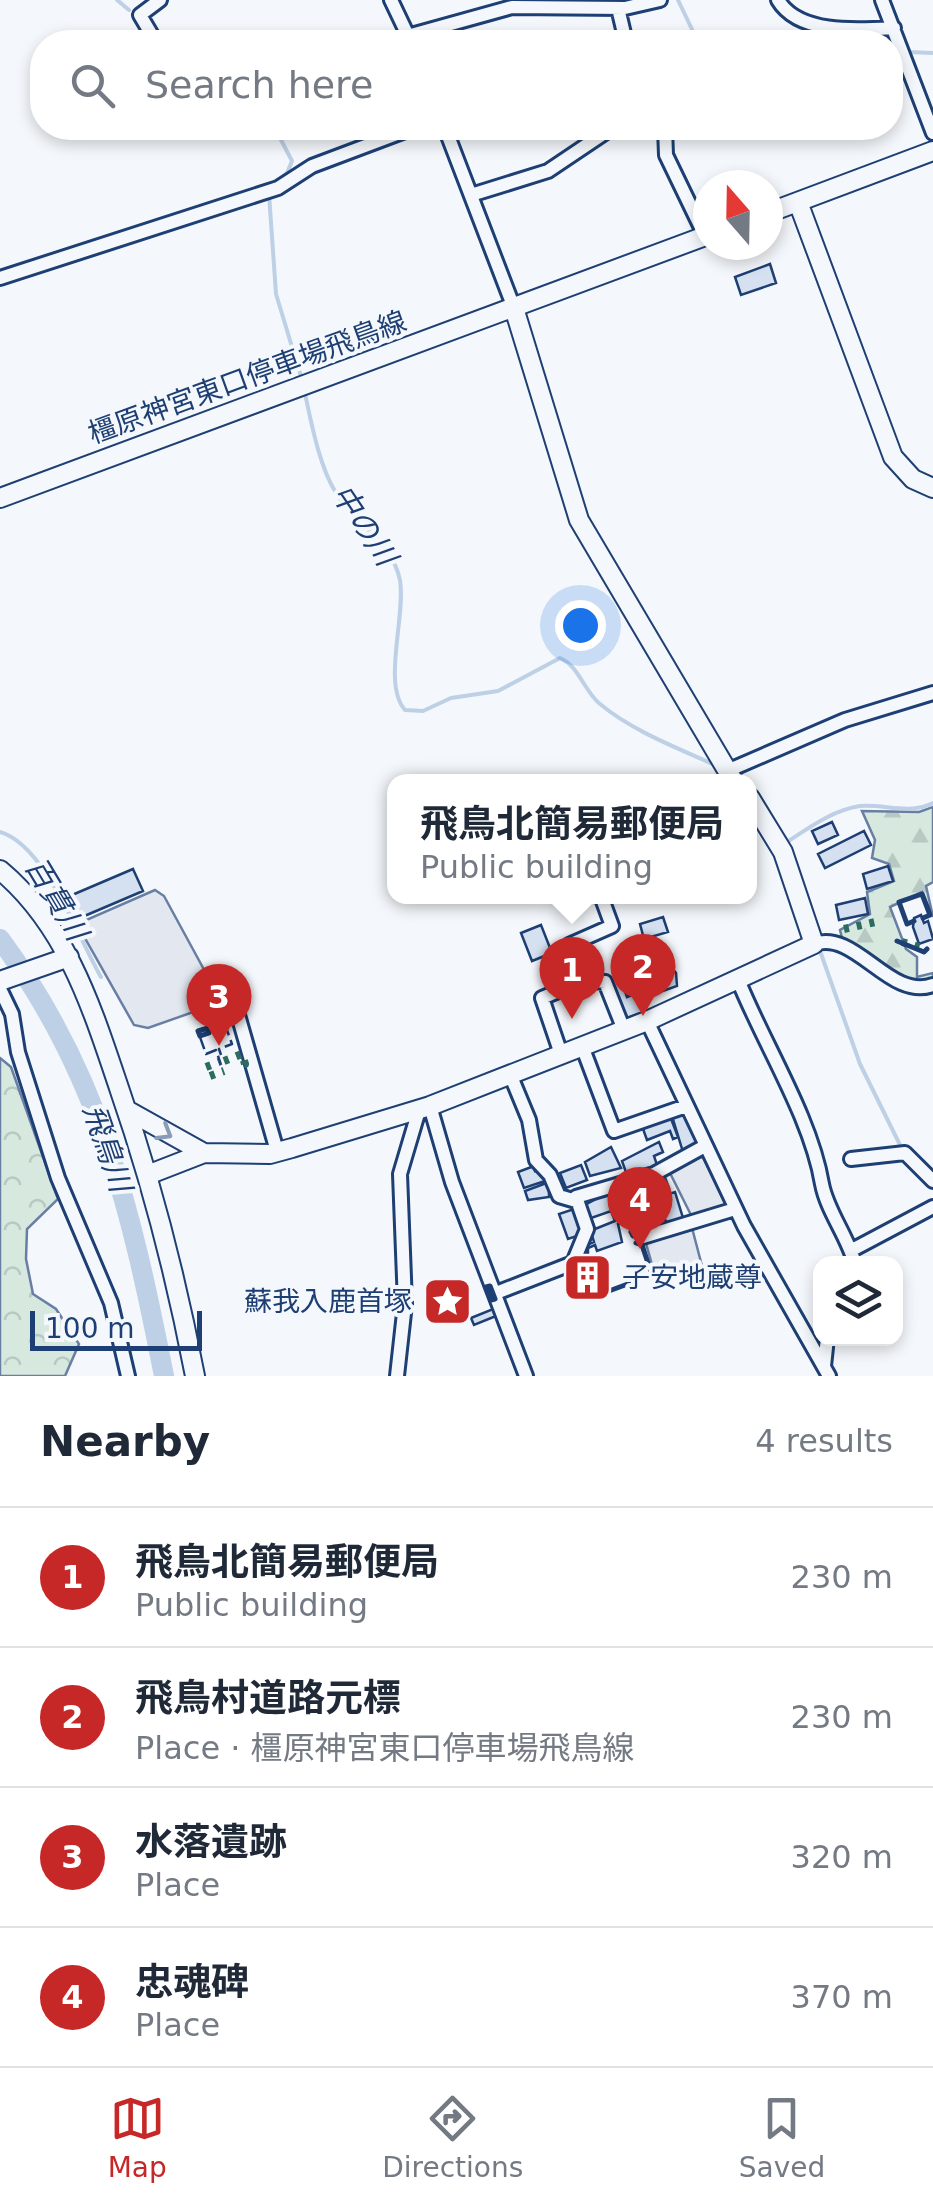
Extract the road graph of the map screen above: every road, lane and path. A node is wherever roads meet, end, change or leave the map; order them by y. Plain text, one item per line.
1 (160, 0) edge
2 (391, 0) edge
3 (660, 0) edge
4 (778, 0) edge
5 (882, 0) edge
6 (618, 8) junction
7 (894, 28) joint
8 (149, 30) edge
9 (406, 30) edge
10 (439, 30) edge
11 (623, 30) edge
12 (838, 30) edge
13 (859, 30) edge
14 (903, 52) edge
15 (933, 133) edge
16 (381, 140) edge
17 (449, 140) edge
18 (594, 140) edge
19 (665, 140) edge
20 (933, 150) edge
21 (470, 195) junction
22 (798, 202) junction
23 (783, 208) edge
24 (693, 209) edge
25 (693, 241) edge
26 (0, 278) edge
27 (514, 308) junction
28 (933, 488) edge
29 (0, 498) edge
30 (933, 693) edge
31 (729, 774) edge
32 (734, 774) edge
33 (757, 809) edge
34 (0, 870) edge
35 (604, 904) edge
36 (814, 944) junction
37 (69, 957) junction
38 (584, 980) junction
39 (739, 982) junction
40 (2, 983) edge
41 (933, 985) edge
42 (230, 987) dead end
43 (646, 1021) junction
44 (624, 1030) junction
45 (0, 1044) edge
46 (582, 1046) junction
47 (18, 1052) junction
48 (561, 1054) junction
49 (510, 1074) junction
50 (686, 1106) junction
51 (424, 1108) junction
52 (126, 1110) junction
53 (706, 1146) junction
54 (277, 1151) junction
55 (204, 1153) junction
56 (850, 1159) dead end
57 (150, 1174) junction
58 (933, 1180) edge
59 (576, 1200) junction
60 (933, 1207) edge
61 (735, 1208) junction
62 (643, 1236) dead end
63 (854, 1256) edge
64 (856, 1256) edge
65 (496, 1293) junction
66 (827, 1346) edge
67 (826, 1372) edge
68 (128, 1376) edge
69 (196, 1376) edge
70 (397, 1376) edge
71 (526, 1376) edge

1 - 8 street
2 - 9 street
3 - 6 street
4 - 12 street
5 - 7 street
6 - 10 street
6 - 11 street
7 - 13 street
14 - 15 street
16 - 26 street
17 - 21 street
18 - 21 street
19 - 24 street
20 - 22 main road
21 - 27 street
22 - 23 main road
22 - 28 main road
25 - 27 main road, 橿原神宮東口停車場飛鳥線
27 - 29 main road, 橿原神宮東口停車場飛鳥線
27 - 31 main road
30 - 32 street
33 - 36 main road
34 - 37 main road
35 - 38 street
36 - 39 main road
36 - 41 street
37 - 40 main road
37 - 52 main road
38 - 44 street
38 - 48 street
39 - 43 main road
39 - 63 street
40 - 47 street
42 - 54 street
43 - 44 main road
43 - 50 street
44 - 46 main road
45 - 47 street
46 - 48 main road
46 - 50 street
47 - 68 street
48 - 49 main road
49 - 51 main road
49 - 59 street
50 - 53 street
51 - 54 main road
51 - 65 street
51 - 70 street
52 -> 55 main road
52 - 57 main road
53 - 59 street
53 - 61 street
54 - 55 main road
55 - 57 main road
56 - 58 street
57 - 69 main road
59 - 65 street
60 - 64 street
61 - 62 street
61 - 67 street
65 - 71 street
66 - 67 street

